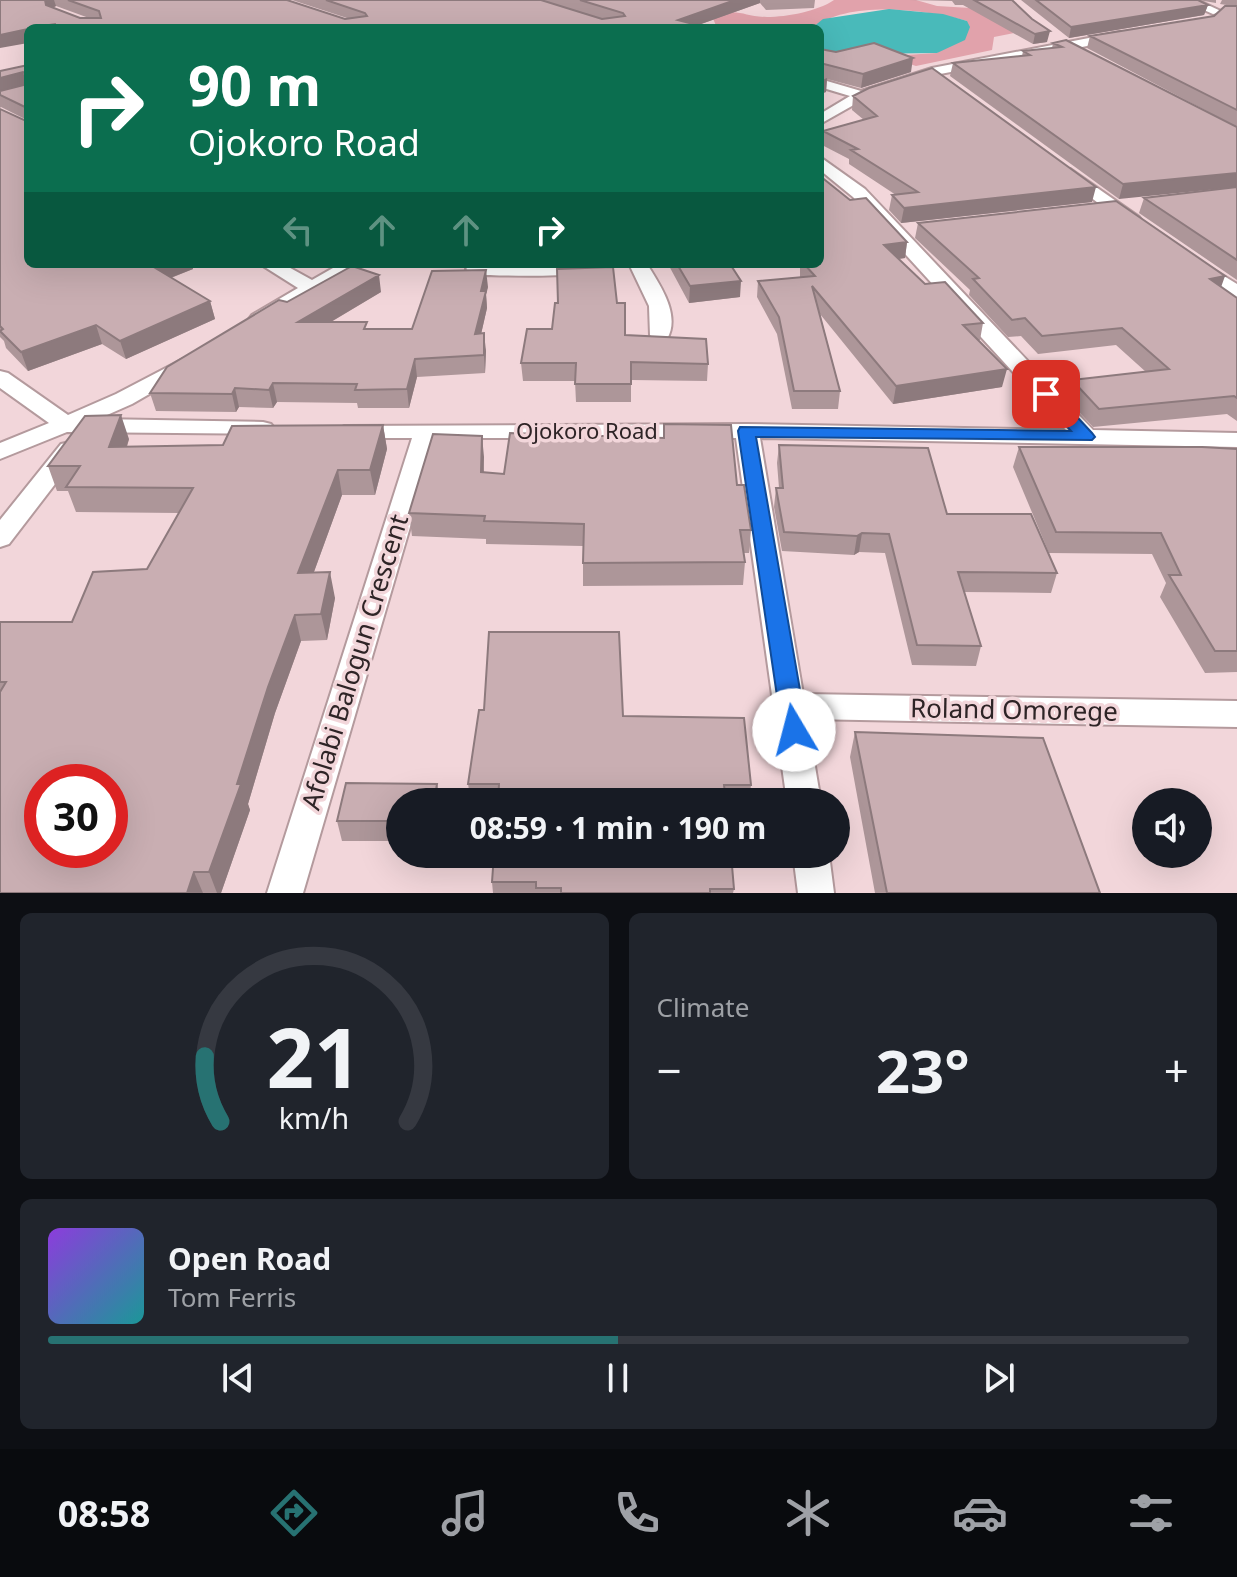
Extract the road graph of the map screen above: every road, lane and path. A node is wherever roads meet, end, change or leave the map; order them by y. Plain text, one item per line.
1 (1187, 0) edge
2 (1218, 15) edge
3 (1138, 33) edge
4 (1061, 41) junction
5 (1094, 58) edge
6 (932, 72) junction
7 (824, 84) edge
8 (957, 90) edge
9 (861, 95) junction
10 (824, 118) edge
11 (1055, 163) edge
12 (824, 165) edge
13 (1147, 205) edge
14 (1117, 209) junction
15 (1087, 212) edge
16 (923, 229) edge
17 (894, 232) junction
18 (1153, 234) edge
19 (1177, 251) edge
20 (276, 268) edge
21 (347, 268) edge
22 (567, 268) edge
23 (640, 268) edge
24 (475, 269) edge
25 (311, 287) junction
26 (1237, 293) edge
27 (243, 328) edge
28 (660, 335) edge
29 (203, 353) edge
30 (0, 378) edge
31 (77, 426) junction
32 (287, 429) edge
33 (333, 430) edge
34 (747, 431) junction
35 (426, 432) junction
36 (1086, 437) junction
37 (1237, 440) edge
38 (0, 452) edge
39 (0, 538) edge
40 (791, 706) junction
41 (1237, 714) edge
42 (802, 788) edge
43 (813, 868) edge
44 (285, 893) edge
45 (816, 893) edge

1 - 2 street
3 - 4 street
4 - 5 street
4 - 6 street
6 - 8 street
6 - 9 street
7 - 9 street
9 - 10 street
11 - 14 street
12 - 17 street
13 - 14 street
14 - 15 street
14 - 18 street
16 - 17 street
17 - 36 street
19 - 26 street
20 - 25 street
21 - 25 street
22 - 24 street
23 - 28 street
25 - 27 street
29 - 31 street
30 - 31 street
31 - 32 street
31 - 38 street
31 - 39 street
33 - 35 street, Ojokoro Road
34 - 35 street, Ojokoro Road
34 - 36 street, Ojokoro Road
34 - 40 street
35 - 44 street, Afolabi Balogun Crescent
36 - 37 street, Ojokoro Road
40 - 41 street, Roland Omorege
40 - 42 street
43 - 45 street

